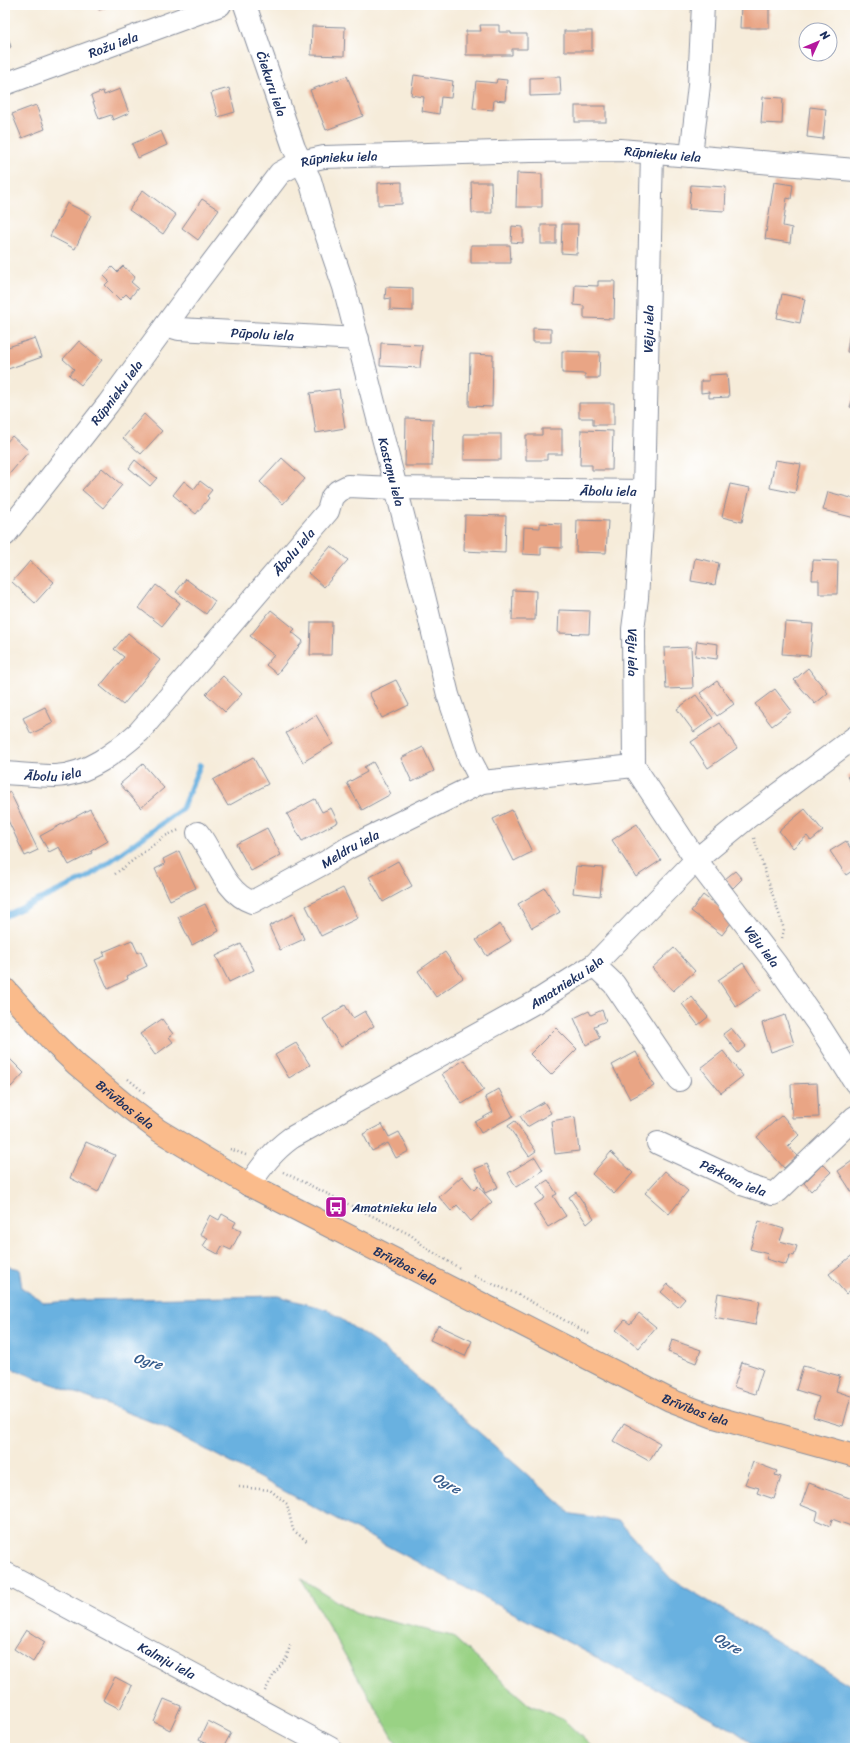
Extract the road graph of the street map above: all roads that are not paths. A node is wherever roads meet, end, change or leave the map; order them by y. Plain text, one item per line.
1 (220, 5) edge
2 (245, 5) edge
3 (703, 5) edge
4 (5, 84) edge
5 (652, 153) junction
6 (691, 156) junction
7 (300, 162) junction
8 (855, 170) edge
9 (166, 325) junction
10 (358, 339) junction
11 (395, 488) junction
12 (644, 491) junction
13 (5, 536) edge
14 (855, 737) edge
15 (634, 766) junction
16 (5, 773) edge
17 (482, 782) junction
18 (198, 832) road end
19 (696, 860) junction
20 (594, 965) junction
21 (5, 989) edge
22 (679, 1080) dead end
23 (855, 1082) edge
24 (855, 1117) edge
25 (658, 1144) dead end
26 (250, 1185) junction
27 (855, 1456) edge
28 (5, 1572) edge
29 (330, 1748) edge

1 - 4 street, Rožu iela
2 - 7 street, Čiekuru iela
3 - 6 street
5 - 6 street, Rūpnieku iela
5 - 7 street, Rūpnieku iela
5 - 12 street, Vēju iela
6 - 8 street, Rūpnieku iela
7 - 9 street, Rūpnieku iela
7 - 10 street, Kastaņu iela
9 - 10 street, Pūpolu iela
9 - 13 street, Rūpnieku iela
10 - 11 street, Kastaņu iela
11 - 12 street, Ābolu iela
11 - 16 street, Ābolu iela
11 - 17 street, Kastaņu iela
12 - 15 street, Vēju iela
14 - 19 street, Amatnieku iela
15 - 17 street, Meldru iela
15 - 19 street, Vēju iela
17 - 18 street, Meldru iela
19 - 20 street, Amatnieku iela
19 - 23 street, Vēju iela
20 - 22 street
20 - 26 street, Amatnieku iela
21 - 26 main road, Brīvības iela
24 - 25 street, Pērkona iela
26 - 27 main road, Brīvības iela
28 - 29 street, Kalmju iela

